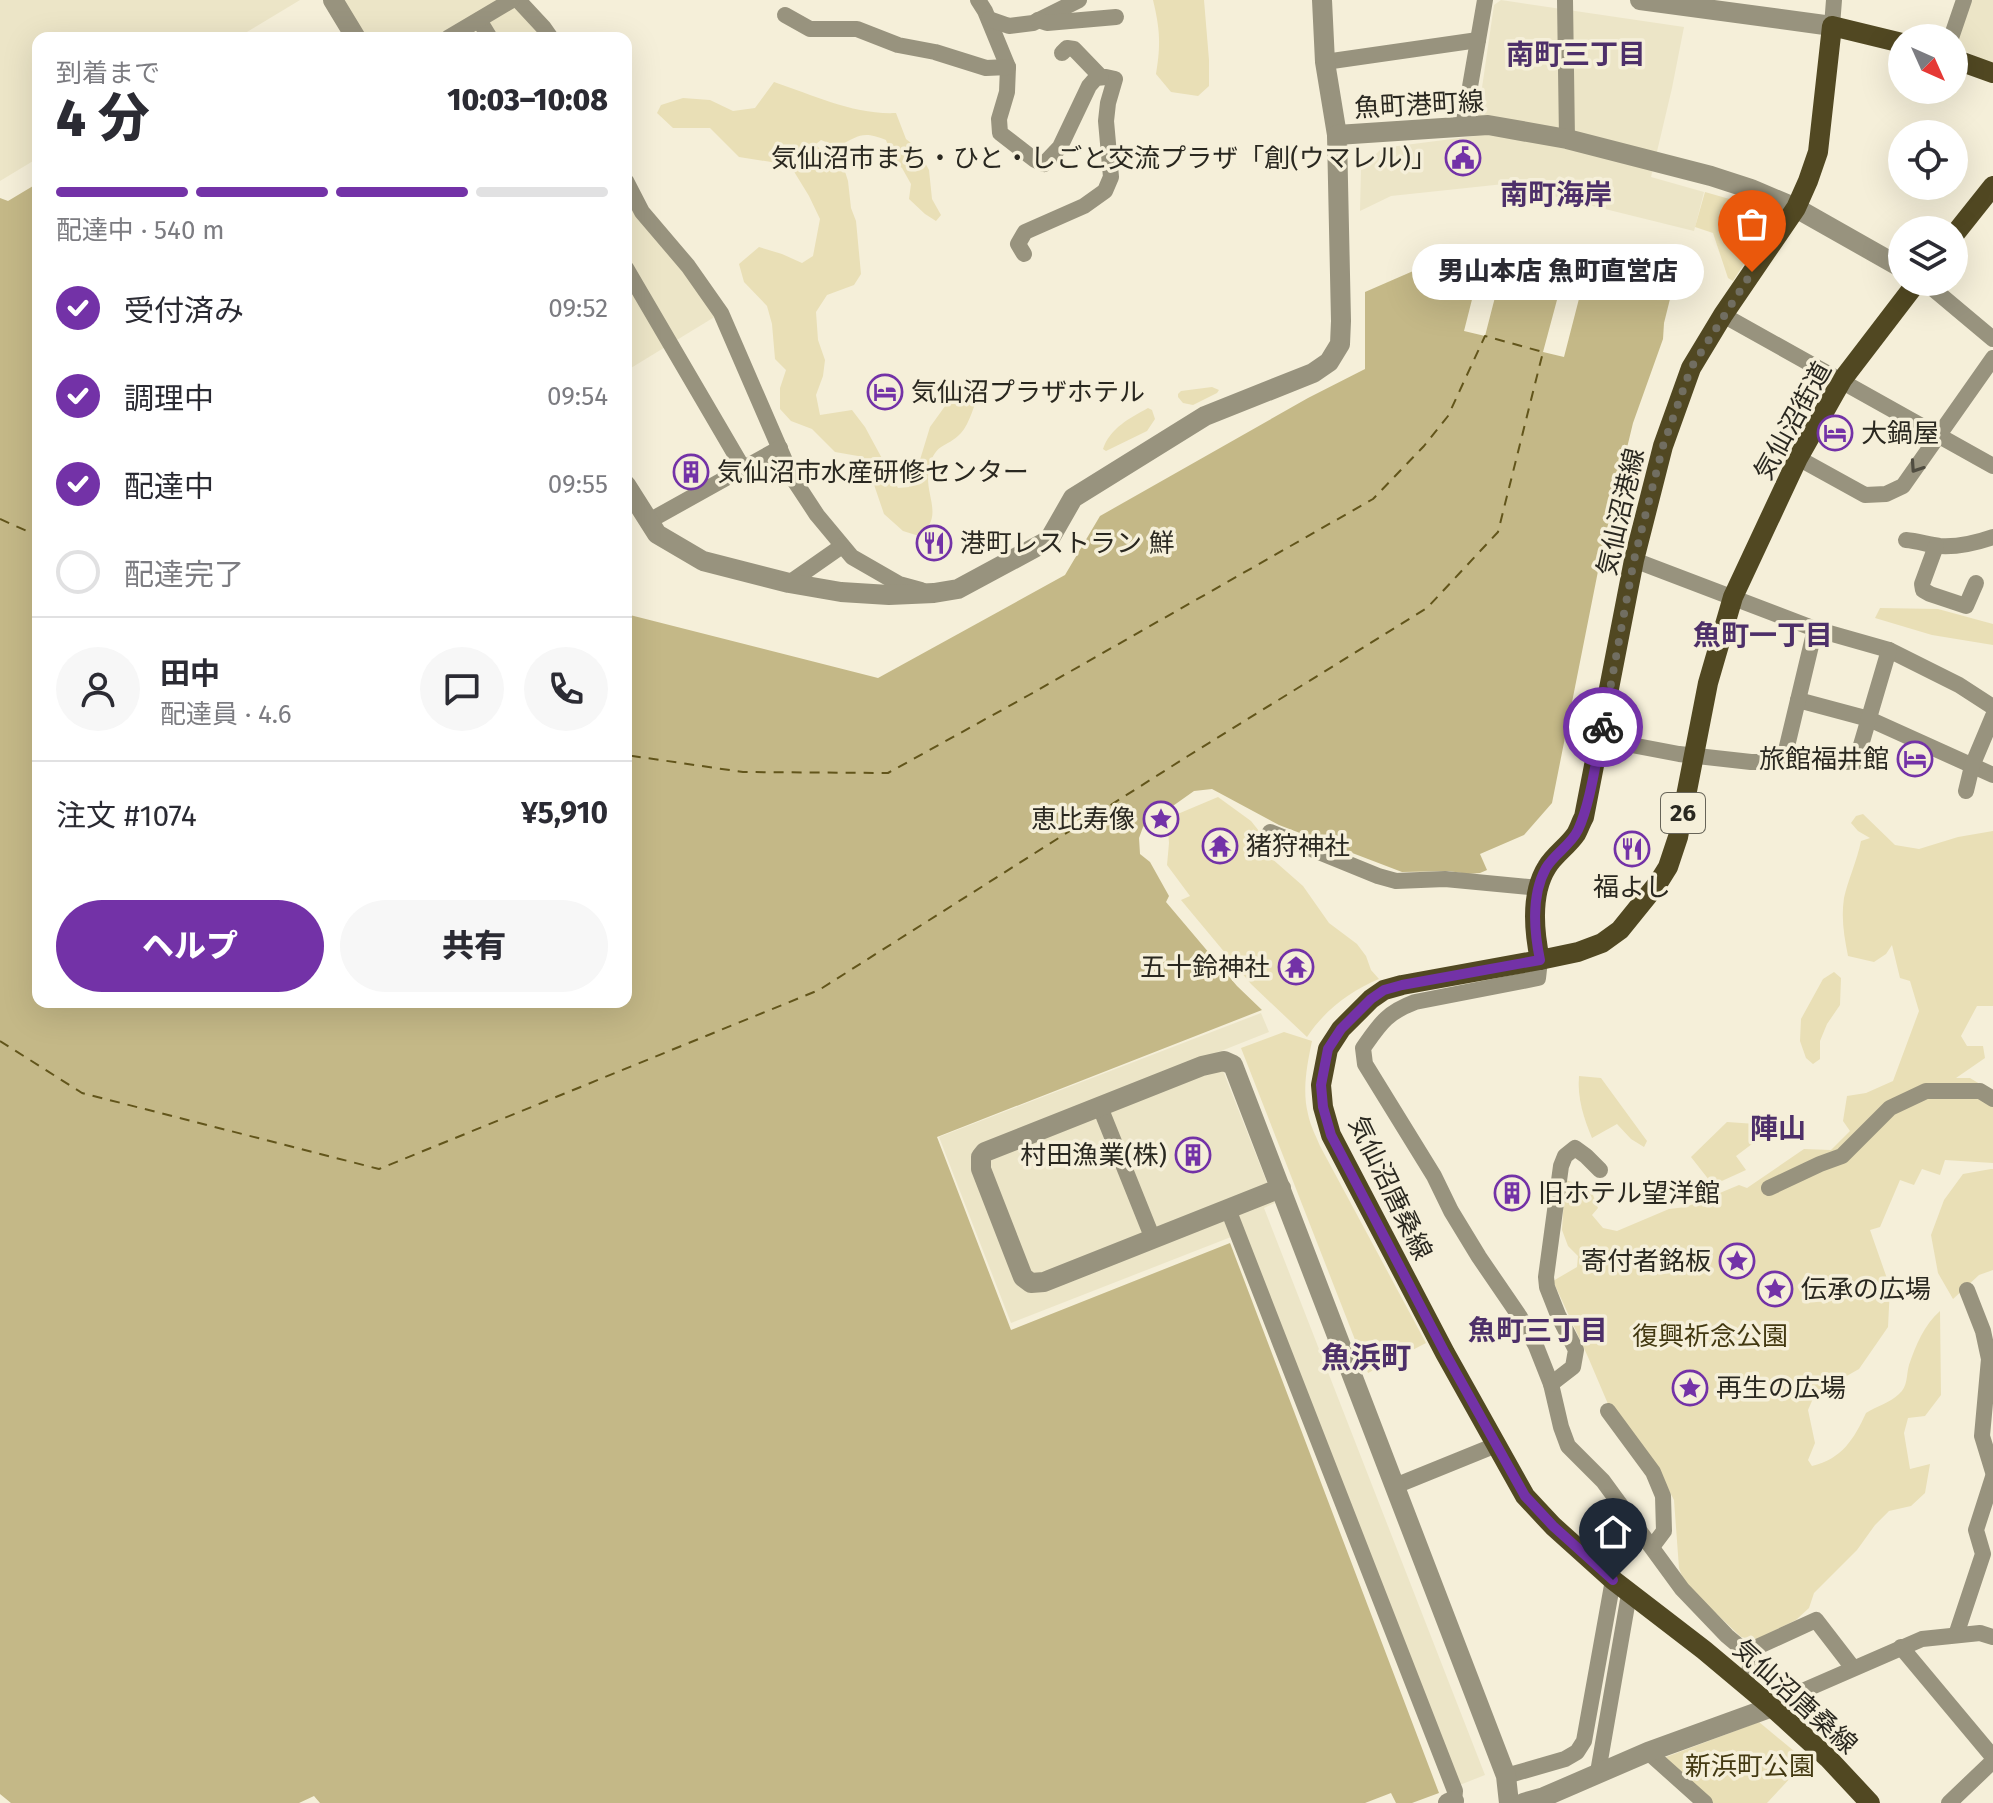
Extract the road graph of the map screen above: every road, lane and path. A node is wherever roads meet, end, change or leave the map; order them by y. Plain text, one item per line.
1 (333, 0) edge
2 (512, 0) edge
3 (518, 0) edge
4 (978, 0) edge
5 (1079, 0) edge
6 (1322, 0) edge
7 (1485, 0) edge
8 (1565, 0) edge
9 (1640, 0) edge
10 (1834, 0) edge
11 (1964, 0) edge
12 (785, 15) dead end
13 (1116, 17) dead end
14 (989, 19) junction
15 (479, 20) junction
16 (1037, 20) junction
17 (1956, 24) edge
18 (1832, 26) junction
19 (352, 32) edge
20 (458, 32) edge
21 (486, 32) edge
22 (547, 32) edge
23 (1888, 39) edge
24 (1478, 40) junction
25 (1062, 53) dead end
26 (1325, 62) junction
27 (1968, 64) edge
28 (1008, 67) junction
29 (1993, 73) edge
30 (1101, 77) junction
31 (1463, 127) junction
32 (1337, 135) junction
33 (1567, 139) junction
34 (1993, 186) edge
35 (632, 193) edge
36 (1796, 208) junction
37 (1968, 217) edge
38 (1024, 254) dead end
39 (1888, 260) edge
40 (632, 278) edge
41 (1906, 296) edge
42 (1942, 296) edge
43 (1723, 315) junction
44 (1993, 339) edge
45 (1993, 358) edge
46 (1842, 380) junction
47 (1938, 434) junction
48 (780, 448) junction
49 (1798, 458) junction
50 (1993, 466) edge
51 (743, 468) junction
52 (632, 494) edge
53 (649, 521) junction
54 (1993, 537) edge
55 (1906, 540) dead end
56 (842, 546) junction
57 (1936, 546) junction
58 (1634, 560) junction
59 (789, 583) junction
60 (1976, 583) dead end
61 (934, 593) junction
62 (1733, 597) junction
63 (1815, 629) junction
64 (1889, 650) junction
65 (1798, 700) junction
66 (1993, 707) edge
67 (1993, 716) edge
68 (1869, 719) junction
69 (1600, 739) junction
70 (1693, 756) junction
71 (1783, 763) junction
72 (1972, 766) junction
73 (1993, 775) edge
74 (1966, 791) dead end
75 (1270, 832) dead end
76 (1539, 888) junction
77 (1540, 960) junction
78 (1993, 1099) edge
79 (1100, 1107) junction
80 (1600, 1170) dead end
81 (1281, 1188) junction
82 (1769, 1188) dead end
83 (1228, 1209) junction
84 (1153, 1239) junction
85 (1967, 1290) dead end
86 (1551, 1384) junction
87 (1608, 1411) dead end
88 (1496, 1445) junction
89 (1993, 1474) edge
90 (1395, 1486) junction
91 (1652, 1547) junction
92 (1613, 1580) junction
93 (1629, 1594) junction
94 (1956, 1635) junction
95 (1993, 1637) edge
96 (1901, 1647) junction
97 (1746, 1652) junction
98 (1853, 1668) junction
99 (1745, 1685) junction
100 (1772, 1707) junction
101 (1648, 1752) junction
102 (1993, 1759) edge
103 (1598, 1772) junction
104 (1506, 1776) junction
105 (1451, 1802) edge
106 (1509, 1803) edge
107 (1523, 1803) edge
108 (1705, 1803) edge
109 (1870, 1803) edge
110 (1949, 1803) edge

1 - 19 street
2 - 15 street
3 - 22 street
4 - 14 street
5 - 16 street
6 - 26 street
7 - 24 street
8 - 33 street
9 - 18 street
10 - 18 street
11 - 17 street
12 - 28 street
13 - 16 street
14 - 16 street
14 - 28 street
15 - 20 street
15 - 21 street
18 - 23 main road
18 - 36 main road, 気仙沼港線
24 - 26 street
24 - 31 street
25 - 30 street
26 - 32 street
27 - 29 main road
28 - 30 street
30 - 38 street
31 - 32 street, 魚町港町線
31 - 33 street, 魚町港町線
32 - 61 street, 魚町港町線
33 - 36 street, 魚町港町線
34 - 37 main road
35 - 48 street
36 - 39 street, 魚町港町線
36 - 43 main road, 気仙沼港線
40 - 51 street
41 - 46 main road, 気仙沼街道 / 26
42 - 44 street
43 - 46 street
43 - 58 main road, 気仙沼港線
45 - 47 street
46 - 47 street
46 - 49 main road, 気仙沼街道 / 26
47 -> 49 street
47 - 50 street
48 - 51 street
48 - 56 street
49 - 62 main road, 気仙沼街道 / 26
51 - 53 street
52 - 53 street
53 - 59 street
54 - 57 street
55 - 57 street
56 - 59 street
56 - 61 street
57 - 60 street
58 - 62 street
58 - 69 main road, 気仙沼港線
59 - 61 street
62 - 63 street
62 - 70 main road, 気仙沼唐桑線 / 26
63 - 64 street
63 - 65 street
64 - 66 street
64 - 68 street
65 - 68 street
65 - 71 street
67 - 72 street
68 - 71 street
68 - 72 street
69 - 70 street
69 - 76 main road, 気仙沼港線
70 - 71 street
70 - 77 main road, 気仙沼唐桑線 / 26
72 - 73 street
72 - 74 street
75 - 76 street
76 - 77 main road, 気仙沼港線
77 - 86 street
77 - 88 main road, 気仙沼唐桑線 / 26
78 - 82 street
79 - 81 street
79 - 84 street
79 - 84 street
80 - 86 street
81 - 83 street
81 - 90 street
83 - 84 street
83 - 105 street
85 - 89 street
86 - 91 street
87 - 91 street
88 - 90 street
88 - 92 main road, 気仙沼唐桑線 / 26
89 - 94 street
90 - 104 street
91 - 97 street
92 - 93 main road, 気仙沼唐桑線 / 26
92 - 104 street
93 - 99 main road, 気仙沼唐桑線 / 26
93 - 103 street
94 - 95 street
94 - 96 street
96 - 98 street
96 - 102 street
97 - 98 street
97 - 99 street
98 - 100 street
99 - 100 main road, 気仙沼唐桑線 / 26
100 - 101 street
100 - 109 main road, 気仙沼唐桑線 / 26
101 - 103 street
101 - 108 street
102 - 110 street
103 - 107 street
104 - 106 street

